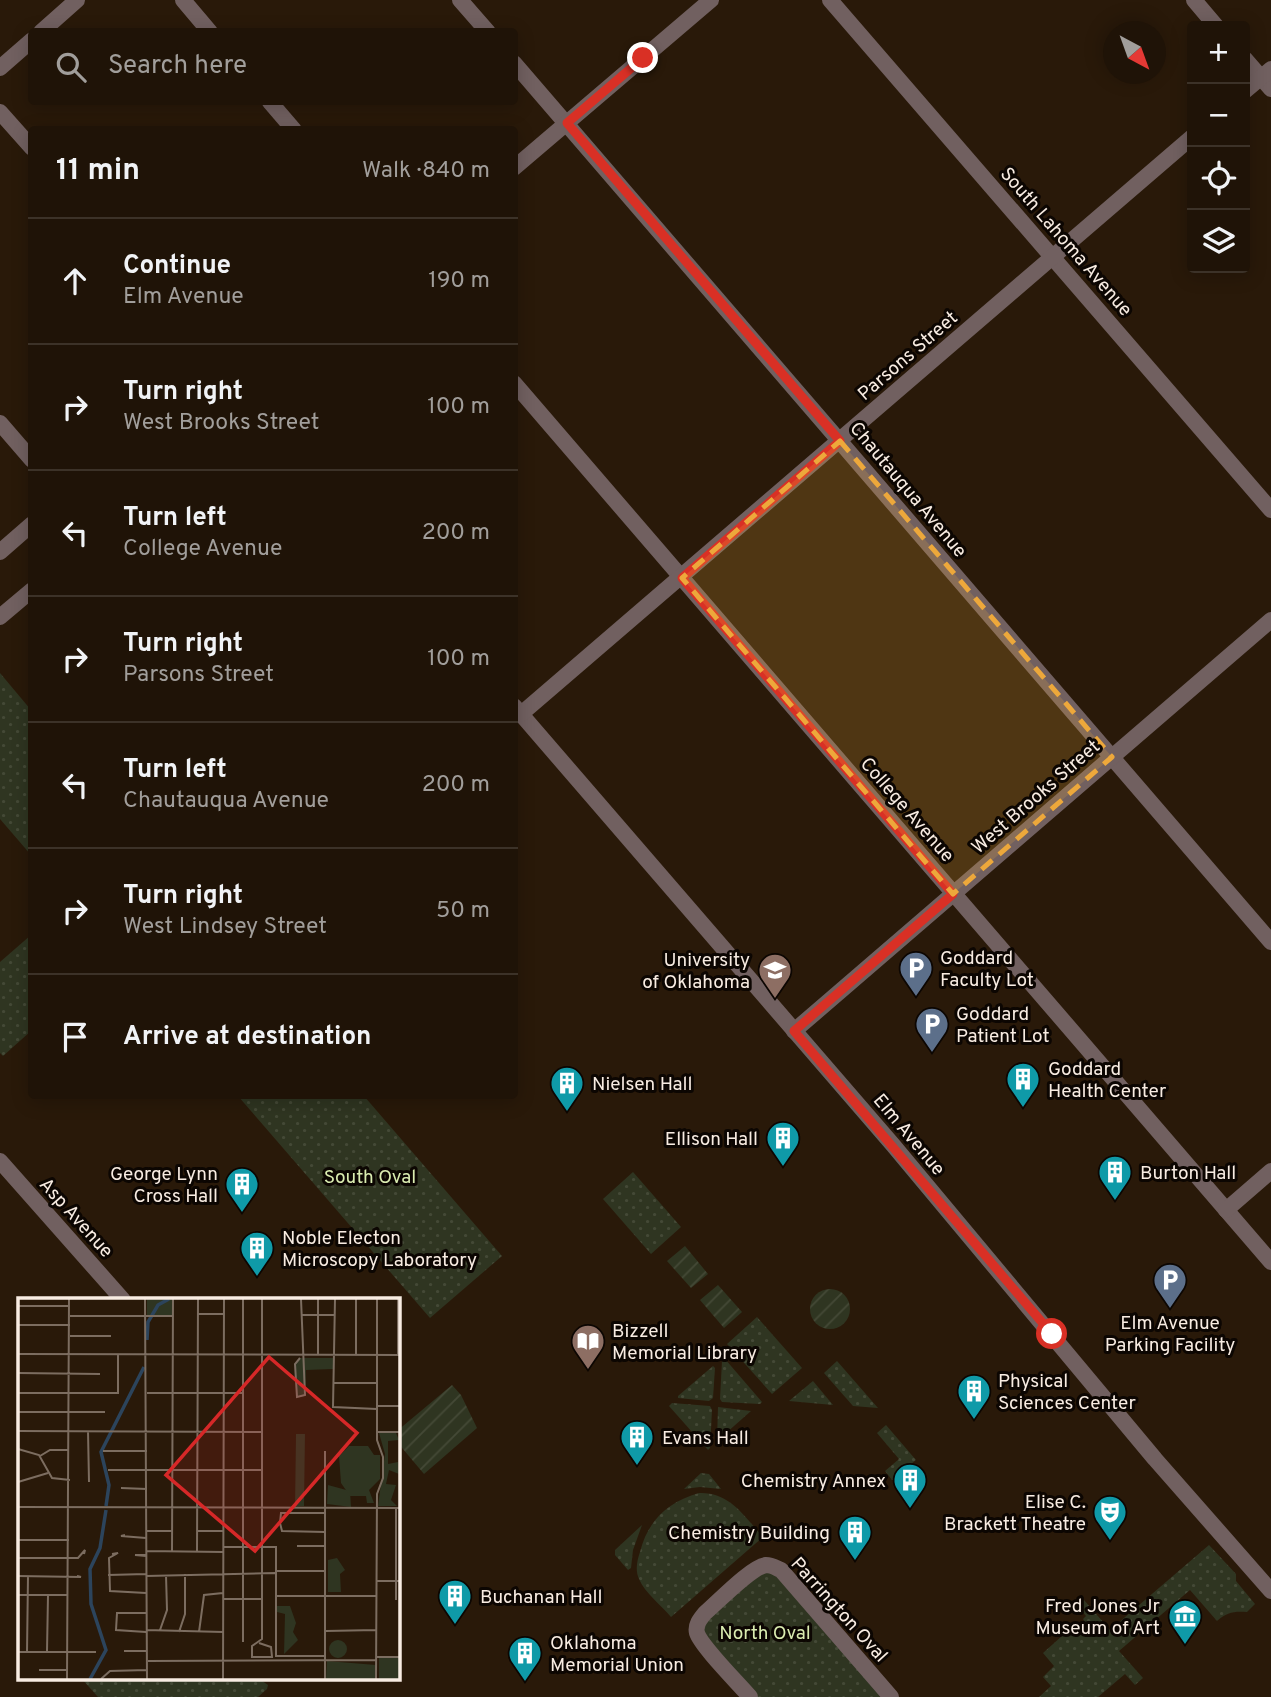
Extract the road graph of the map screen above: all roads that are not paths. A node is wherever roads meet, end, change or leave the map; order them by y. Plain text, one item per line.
1 (77, 0) edge
2 (183, 0) edge
3 (460, 0) edge
4 (710, 0) edge
5 (830, 0) edge
6 (1194, 0) edge
7 (1212, 21) edge
8 (46, 28) edge
9 (207, 28) edge
10 (484, 28) edge
11 (28, 44) edge
12 (1250, 63) edge
13 (0, 68) edge
14 (518, 68) edge
15 (1268, 79) edge
16 (1250, 88) edge
17 (273, 105) edge
18 (0, 112) edge
19 (567, 123) junction
20 (291, 126) edge
21 (1187, 141) edge
22 (28, 144) edge
23 (518, 165) edge
24 (1053, 257) junction
25 (518, 388) edge
26 (0, 423) edge
27 (840, 441) junction
28 (28, 455) edge
29 (1271, 510) edge
30 (28, 528) edge
31 (0, 552) edge
32 (682, 578) junction
33 (28, 593) edge
34 (0, 617) edge
35 (1271, 620) edge
36 (518, 710) edge
37 (1112, 757) junction
38 (953, 894) junction
39 (1271, 942) edge
40 (794, 1031) junction
41 (0, 1161) edge
42 (1271, 1171) edge
43 (1226, 1210) junction
44 (1271, 1262) edge
45 (121, 1298) edge
46 (1271, 1591) edge
47 (750, 1697) edge
48 (891, 1697) edge

1 - 8 street
2 - 9 street
3 - 10 street
4 - 19 street
5 - 24 street, South Lahoma Avenue
6 - 7 street
11 - 13 street
12 - 15 street
14 - 19 street, Chautauqua Avenue
15 - 16 street
17 - 20 street
18 - 22 street
19 - 23 street
19 - 27 street, Chautauqua Avenue
21 - 24 street, Parsons Street
24 - 27 street, Parsons Street
24 - 29 street, South Lahoma Avenue
25 - 32 street, College Avenue
26 - 28 street
27 - 32 street, Parsons Street
27 - 37 street, Chautauqua Avenue
30 - 31 street
32 - 36 street, Parsons Street
32 - 38 street, College Avenue
33 - 34 street
35 - 37 street, West Brooks Street
36 - 40 street, Elm Avenue
37 - 38 street, West Brooks Street
37 - 39 street, Chautauqua Avenue
38 - 40 street, West Brooks Street
38 - 43 street, College Avenue
40 - 46 street, Elm Avenue
41 - 45 street, Asp Avenue
42 - 43 street
43 - 44 street, College Avenue
47 - 48 street, Parrington Oval

